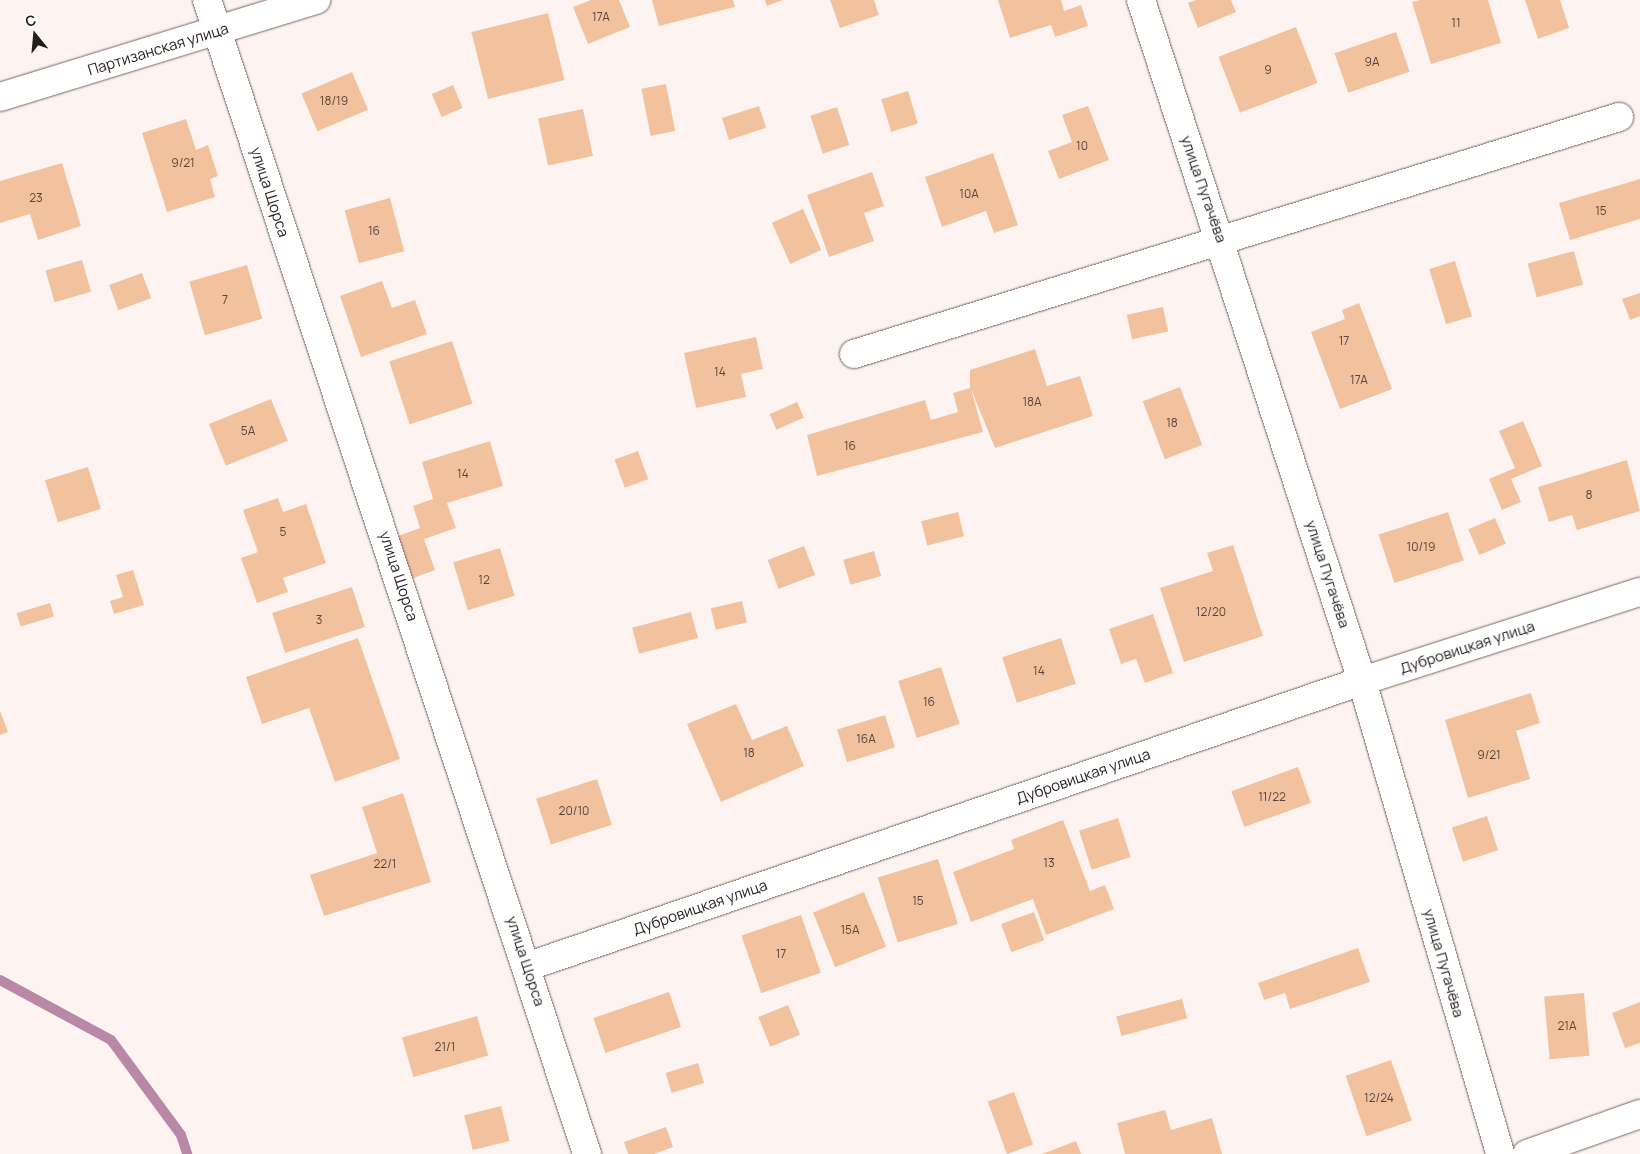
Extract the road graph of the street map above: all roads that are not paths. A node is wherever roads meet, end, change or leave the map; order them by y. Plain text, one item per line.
1 (207, 0) edge
2 (316, 0) edge
3 (1141, 0) edge
4 (217, 32) junction
5 (0, 97) edge
6 (1619, 117) dead end
7 (1222, 241) junction
8 (854, 354) dead end
9 (1640, 592) edge
10 (1362, 681) junction
11 (529, 966) junction
12 (1640, 1114) edge
13 (587, 1154) edge
14 (1500, 1154) edge
15 (1527, 1154) edge

1 - 4 street, улица Щорса
2 - 4 street, Партизанская улица
3 - 7 street, улица Пугачёва
4 - 5 street, Партизанская улица
4 - 11 street, улица Щорса
6 - 7 street
7 - 8 street
7 - 10 street, улица Пугачёва
9 - 10 street, Дубровицкая улица
10 - 11 street, Дубровицкая улица
10 - 14 street, улица Пугачёва
11 - 13 street, улица Щорса
12 - 15 street

